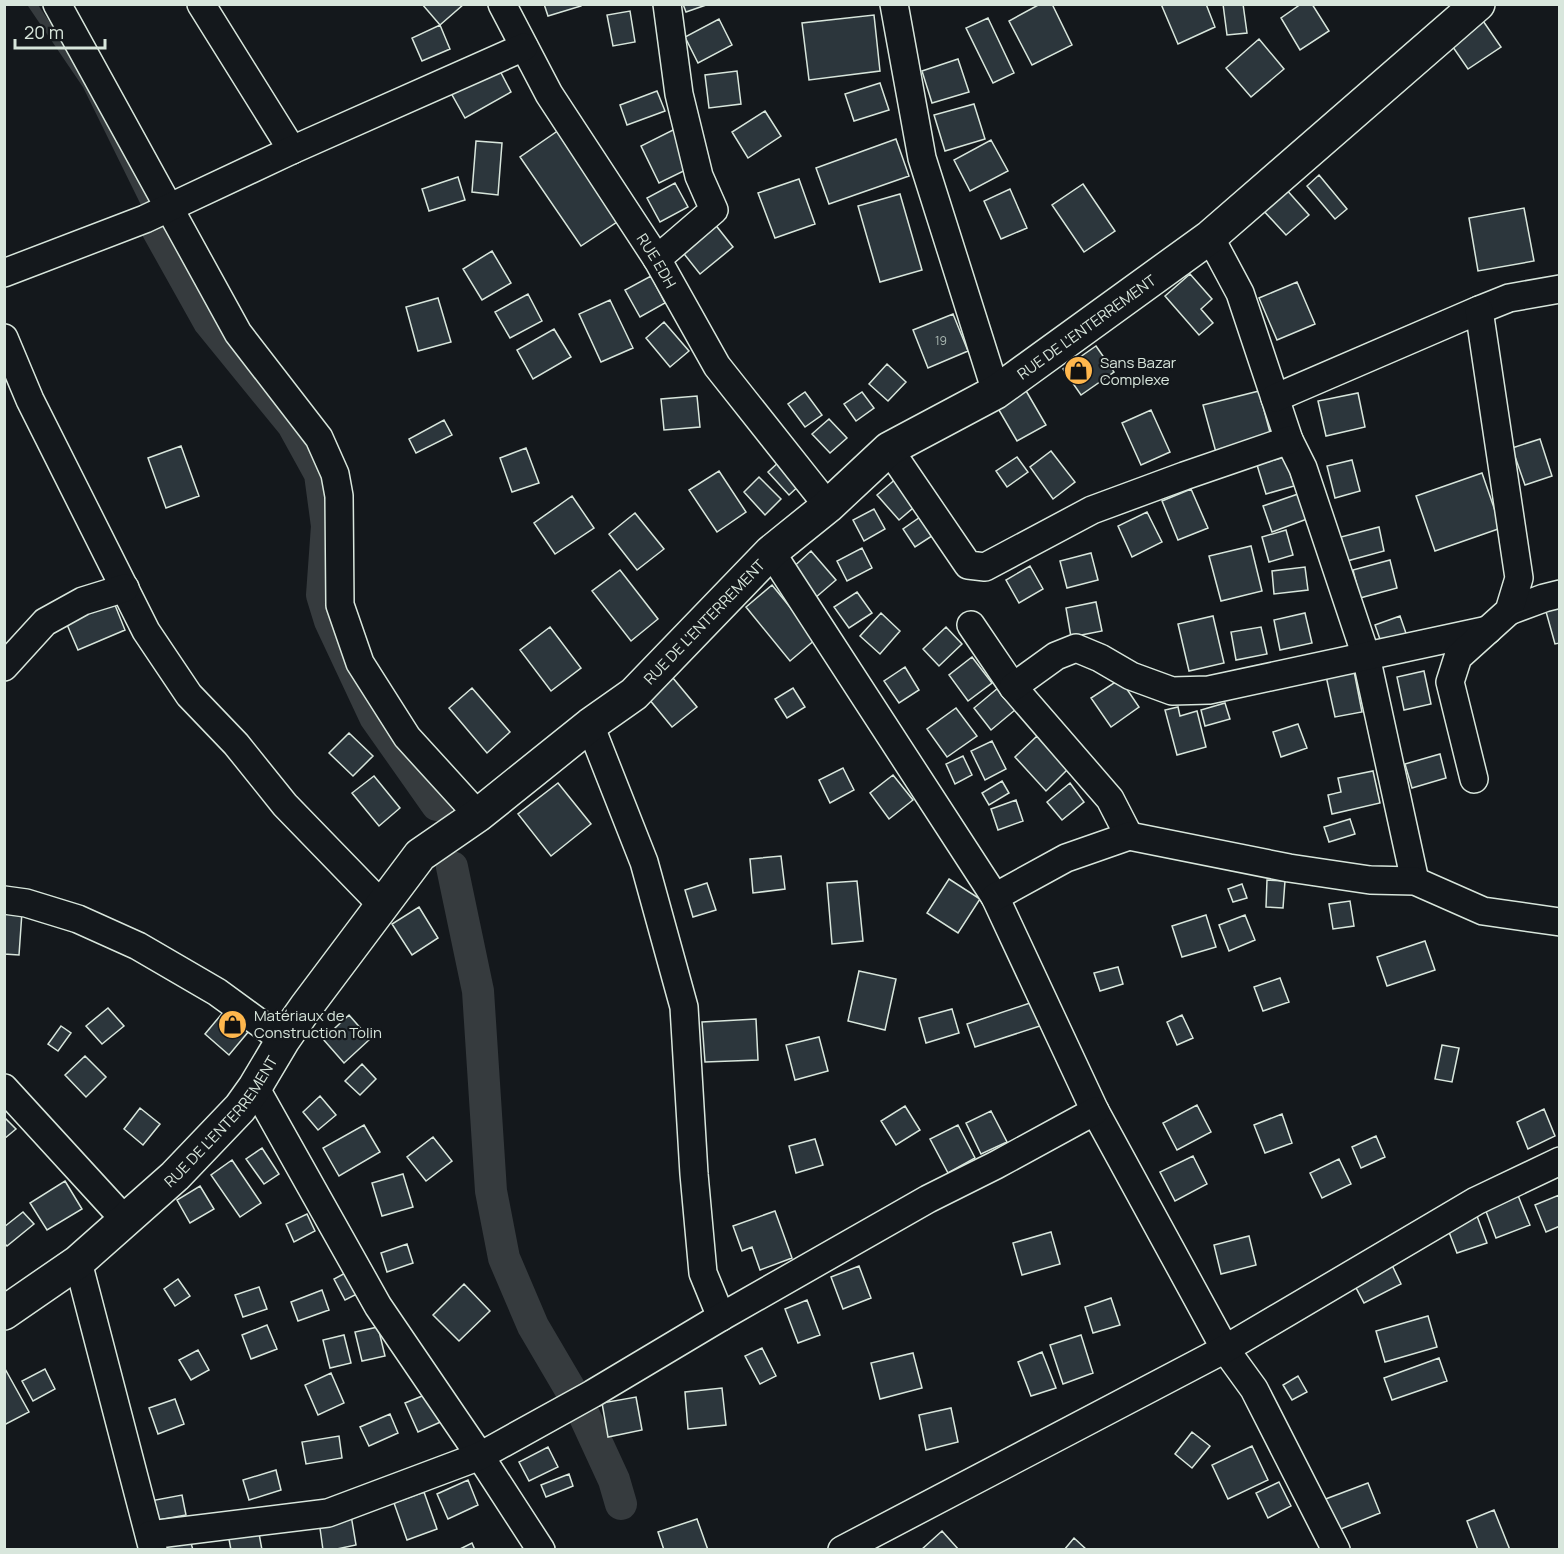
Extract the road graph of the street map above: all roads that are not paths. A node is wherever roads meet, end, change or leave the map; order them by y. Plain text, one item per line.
1 (57, 4) edge
2 (201, 4) edge
3 (502, 4) edge
4 (667, 4) edge
5 (894, 4) edge
6 (1478, 4) edge
7 (524, 47) junction
8 (292, 150) junction
9 (169, 207) junction
10 (1210, 237) junction
11 (657, 260) junction
12 (4, 273) edge
13 (1560, 289) edge
14 (1479, 310) junction
15 (4, 338) edge
16 (996, 392) junction
17 (1275, 398) junction
18 (1289, 440) junction
19 (889, 449) junction
20 (828, 506) junction
21 (771, 552) junction
22 (125, 588) junction
23 (1560, 594) edge
24 (1509, 611) junction
25 (971, 625) dead end
26 (1488, 630) junction
27 (1366, 656) junction
28 (4, 667) edge
29 (1013, 687) junction
30 (590, 725) junction
31 (1474, 779) dead end
32 (478, 815) junction
33 (1129, 836) junction
34 (1415, 880) junction
35 (995, 897) junction
36 (4, 900) edge
37 (382, 905) junction
38 (1560, 922) edge
39 (283, 1040) junction
40 (255, 1087) junction
41 (4, 1088) edge
42 (1095, 1111) junction
43 (1560, 1161) edge
44 (125, 1220) junction
45 (78, 1262) junction
46 (4, 1313) edge
47 (721, 1317) junction
48 (1225, 1349) junction
49 (480, 1456) junction
50 (151, 1542) edge
51 (541, 1550) edge
52 (842, 1550) edge
53 (1335, 1550) edge

1 - 9 street
2 - 8 street
3 - 7 street, RUE EDH
4 - 11 street
5 - 16 street
6 - 10 street, RUE DE L'ENTERREMENT
7 - 8 street
7 - 11 street, RUE EDH
8 - 9 street
9 - 12 street
9 - 32 street
10 - 16 street, RUE DE L'ENTERREMENT
10 - 17 street
11 - 20 street, RUE EDH
13 - 14 street
14 - 17 street
14 - 24 street
15 - 22 street
16 - 19 street, RUE DE L'ENTERREMENT
17 - 18 street
18 - 19 street
18 - 27 street
19 - 20 street, RUE DE L'ENTERREMENT
20 - 21 street, RUE DE L'ENTERREMENT
21 - 30 street, RUE DE L'ENTERREMENT
21 - 35 street
22 - 28 street
22 - 37 street
23 - 24 street
24 - 26 street
25 - 29 street
26 - 27 street
26 - 31 street
27 - 29 street
27 - 34 street
29 - 33 street
30 - 32 street, RUE DE L'ENTERREMENT
30 - 47 street
32 - 37 street, RUE DE L'ENTERREMENT
33 - 34 street
33 - 35 street
34 - 38 street
35 - 42 street
36 - 39 street
37 - 39 street, RUE DE L'ENTERREMENT
39 - 40 street, RUE DE L'ENTERREMENT
40 - 44 street, RUE DE L'ENTERREMENT
40 - 49 street
41 - 44 street
42 - 47 street
42 - 48 street
43 - 48 street
44 - 45 street, RUE DE L'ENTERREMENT
45 - 46 street, RUE DE L'ENTERREMENT
45 - 50 street
47 - 49 street
48 - 52 street
48 - 53 street
49 - 50 street
49 - 51 street

